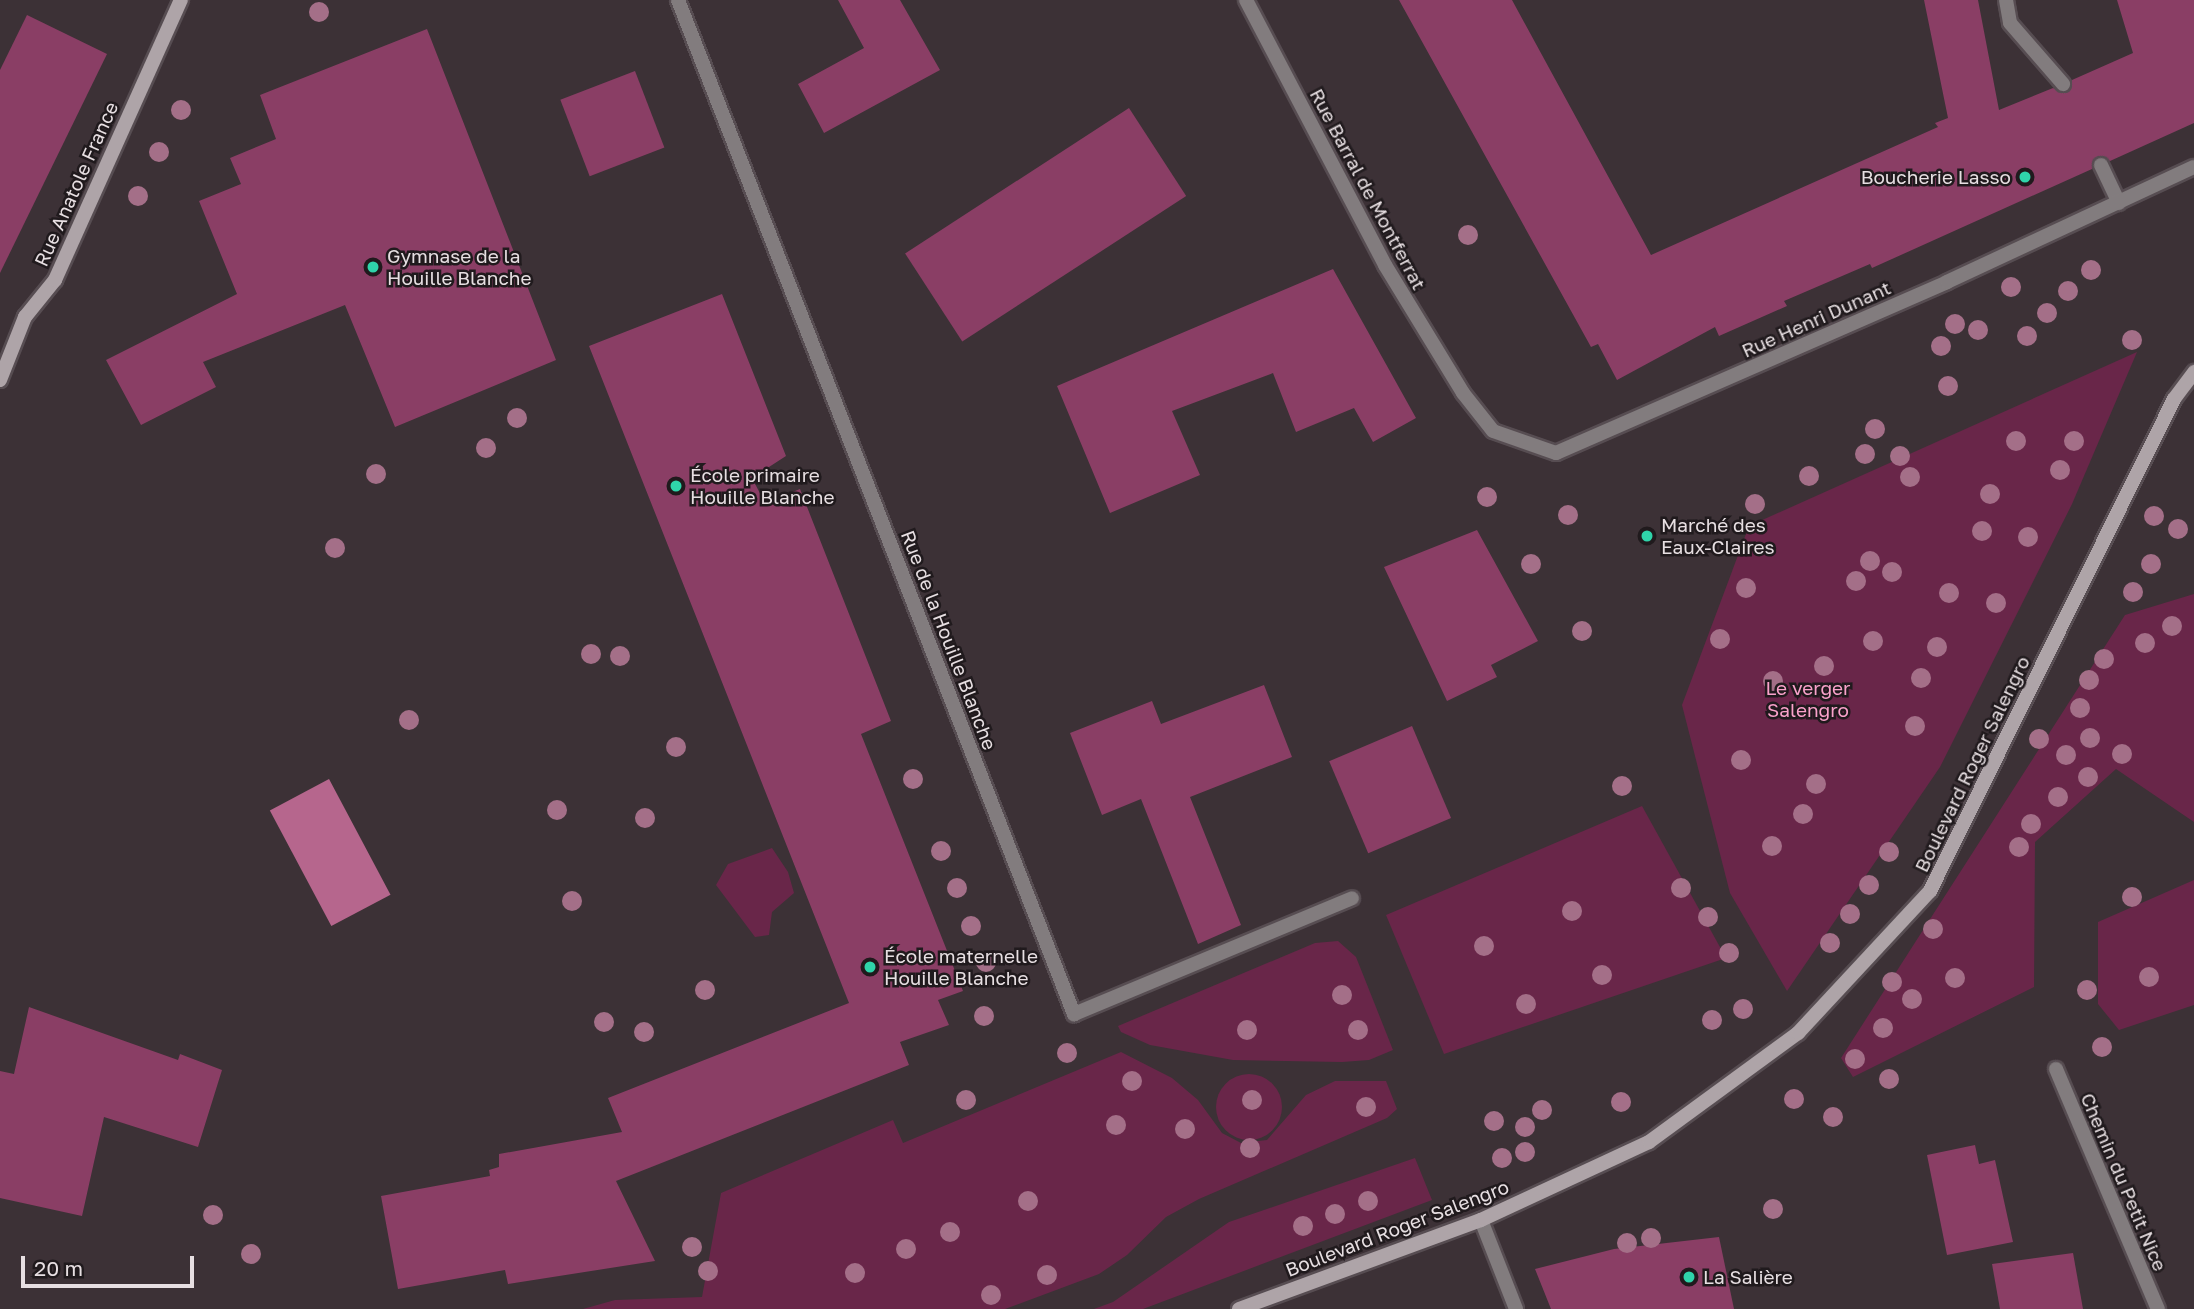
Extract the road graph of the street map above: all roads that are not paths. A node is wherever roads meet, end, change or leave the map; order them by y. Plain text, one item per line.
1 (181, 0) edge
2 (678, 0) edge
3 (1246, 0) edge
4 (2006, 0) edge
5 (2063, 84) dead end
6 (2101, 165) dead end
7 (2194, 167) edge
8 (2119, 203) junction
9 (2194, 372) edge
10 (0, 380) edge
11 (1463, 393) joint
12 (1352, 898) dead end
13 (2056, 1069) dead end
14 (1481, 1220) junction
15 (1276, 1294) junction
16 (1239, 1309) edge
17 (1270, 1309) edge
18 (1516, 1309) edge
19 (2158, 1309) edge

1 - 10 street, Rue Anatole France
2 - 12 street, Rue de la Houille Blanche
3 - 11 street, Rue Barral de Montferrat
4 - 5 street
6 - 8 street
7 - 8 street, Rue Henri Dunant
8 - 11 street, Rue Henri Dunant
9 - 14 street, Boulevard Roger Salengro
13 - 19 street, Chemin du Petit Nice
14 - 15 street, Boulevard Roger Salengro
14 - 18 street
15 - 16 street, Boulevard Roger Salengro
15 - 17 street

